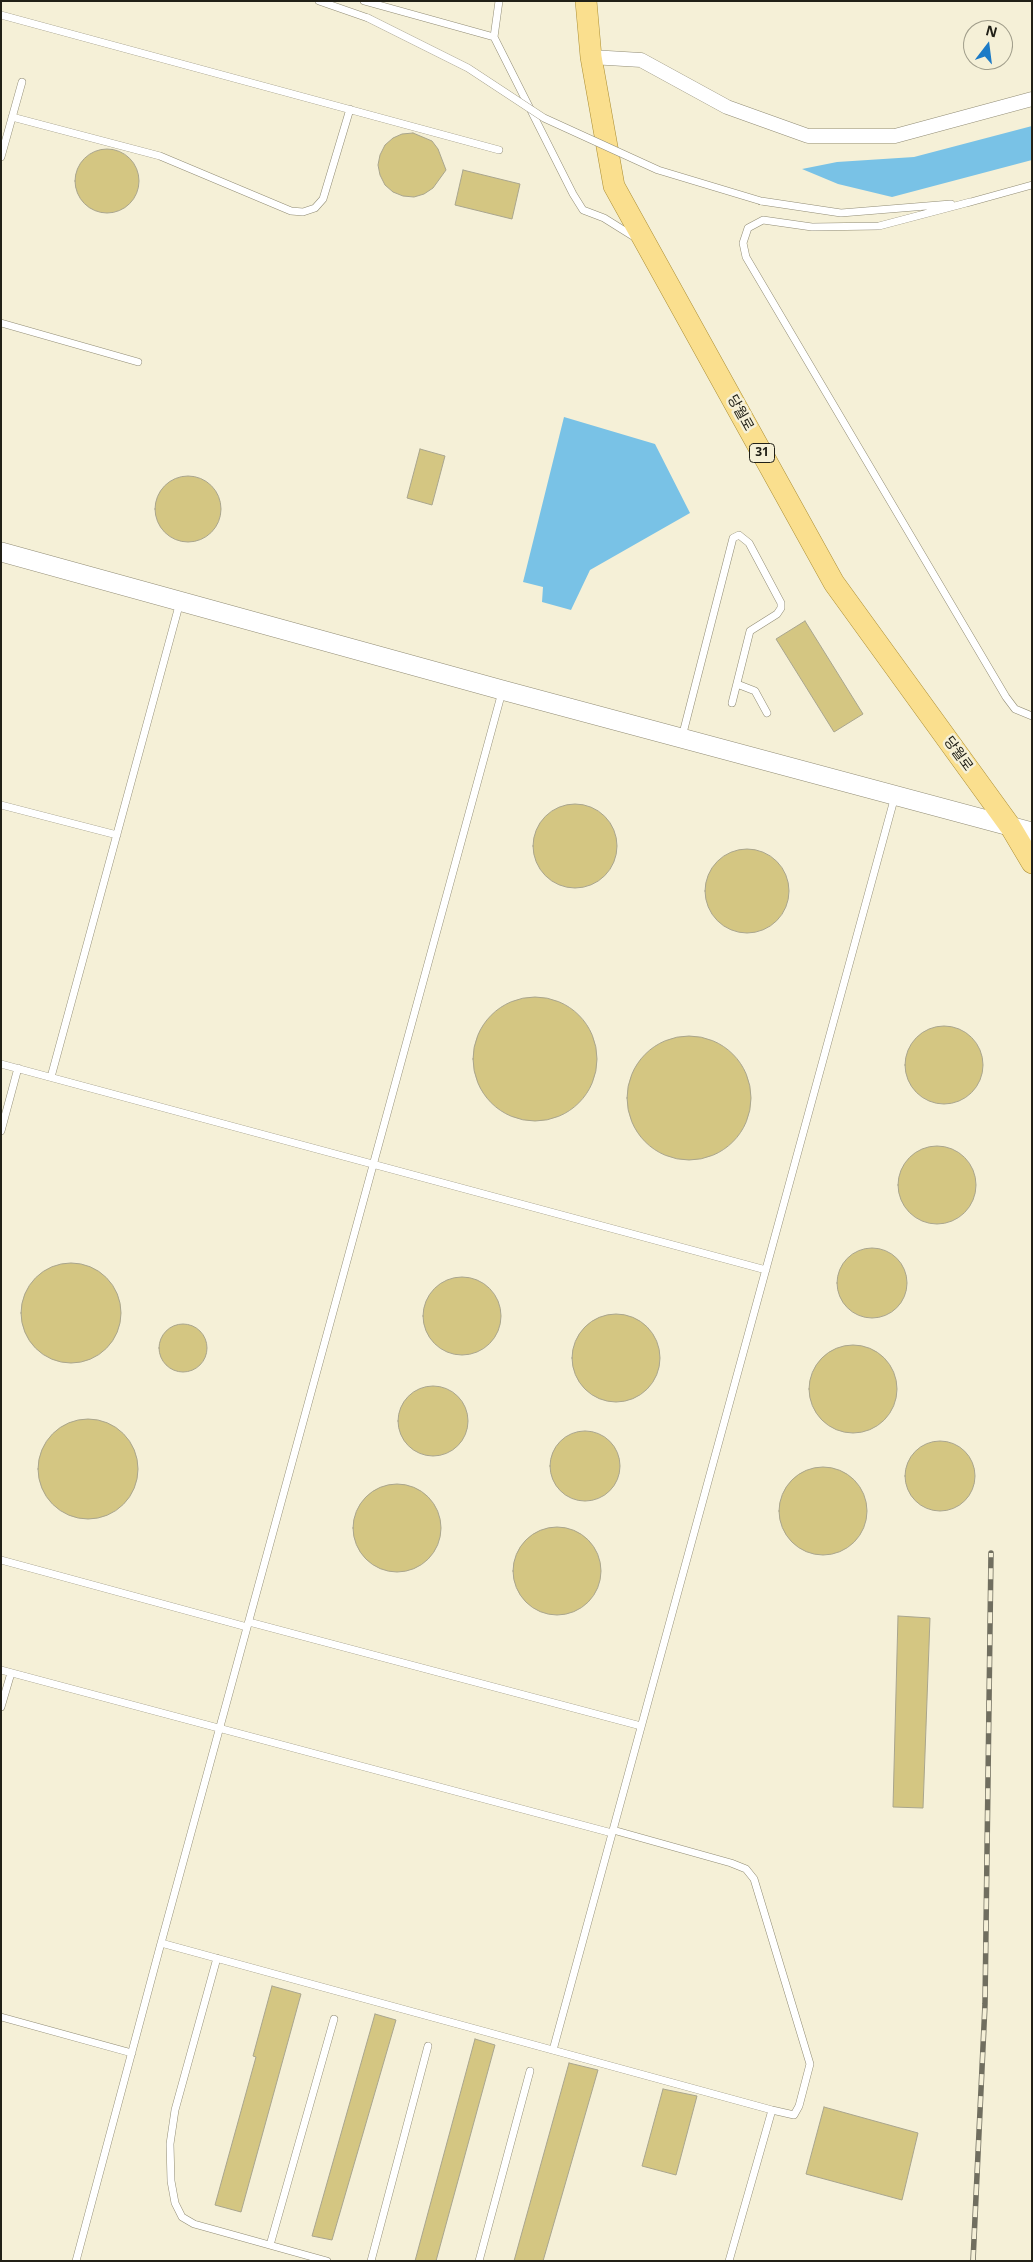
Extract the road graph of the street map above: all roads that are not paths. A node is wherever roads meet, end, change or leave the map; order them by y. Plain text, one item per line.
1 (319, 1) edge
2 (364, 1) edge
3 (498, 1) edge
4 (586, 1) edge
5 (1, 15) edge
6 (494, 37) junction
7 (591, 57) junction
8 (22, 82) dead end
9 (1032, 100) edge
10 (350, 109) junction
11 (12, 117) junction
12 (499, 150) dead end
13 (1, 157) edge
14 (1032, 185) edge
15 (970, 202) junction
16 (646, 244) junction
17 (1, 323) edge
18 (138, 362) dead end
19 (1, 552) edge
20 (180, 601) junction
21 (737, 684) junction
22 (502, 690) junction
23 (732, 702) dead end
24 (767, 713) dead end
25 (1032, 716) edge
26 (682, 737) junction
27 (896, 794) junction
28 (1, 805) edge
29 (1010, 826) junction
30 (1032, 832) edge
31 (117, 835) junction
32 (1032, 864) edge
33 (1, 1064) edge
34 (18, 1068) junction
35 (51, 1077) junction
36 (1, 1130) edge
37 (374, 1165) junction
38 (766, 1270) junction
39 (1, 1560) edge
40 (248, 1625) junction
41 (1, 1670) edge
42 (11, 1673) junction
43 (1, 1708) edge
44 (641, 1726) junction
45 (220, 1728) junction
46 (612, 1832) junction
47 (161, 1943) junction
48 (217, 1958) junction
49 (1, 2017) edge
50 (334, 2019) dead end
51 (428, 2046) dead end
52 (553, 2050) junction
53 (132, 2053) junction
54 (530, 2070) dead end
55 (772, 2110) junction
56 (270, 2245) junction
57 (76, 2261) edge
58 (327, 2261) edge
59 (371, 2261) edge
60 (479, 2261) edge
61 (729, 2261) edge

1 - 15 lane, bridge
2 - 6 lane
3 - 6 lane
4 - 7 main road, 당월로 / 31
5 - 10 lane
6 - 16 lane
7 - 9 street
7 - 16 main road, 당월로 / 31
8 - 11 lane
10 - 11 lane
10 - 12 lane
11 - 13 lane
14 - 15 lane
15 - 25 lane
16 - 29 main road, 당월로 / 31
17 - 18 lane
19 - 20 main road
20 - 22 main road
20 - 31 lane
21 - 23 lane
21 - 24 lane
21 - 26 lane
22 - 26 main road
22 - 37 lane
26 - 27 main road
27 - 29 main road
27 - 38 lane
28 - 31 lane
29 - 30 main road
29 - 32 main road, 당월로 / 31
31 - 35 lane
33 - 34 lane
34 - 35 lane
34 - 36 lane
35 - 37 lane
37 - 38 lane
37 - 40 lane
38 - 44 lane
39 - 40 lane
40 - 44 lane
40 - 45 lane
41 - 42 lane
42 - 43 lane
42 - 45 lane
44 - 46 lane
45 - 46 lane
45 - 47 lane
46 - 52 lane
46 - 55 lane
47 - 48 lane
47 - 53 lane
48 - 52 lane
48 - 56 lane
49 - 53 lane
50 - 56 lane
51 - 59 lane
52 - 55 lane
53 - 57 lane
54 - 60 lane
55 - 61 lane
56 - 58 lane

